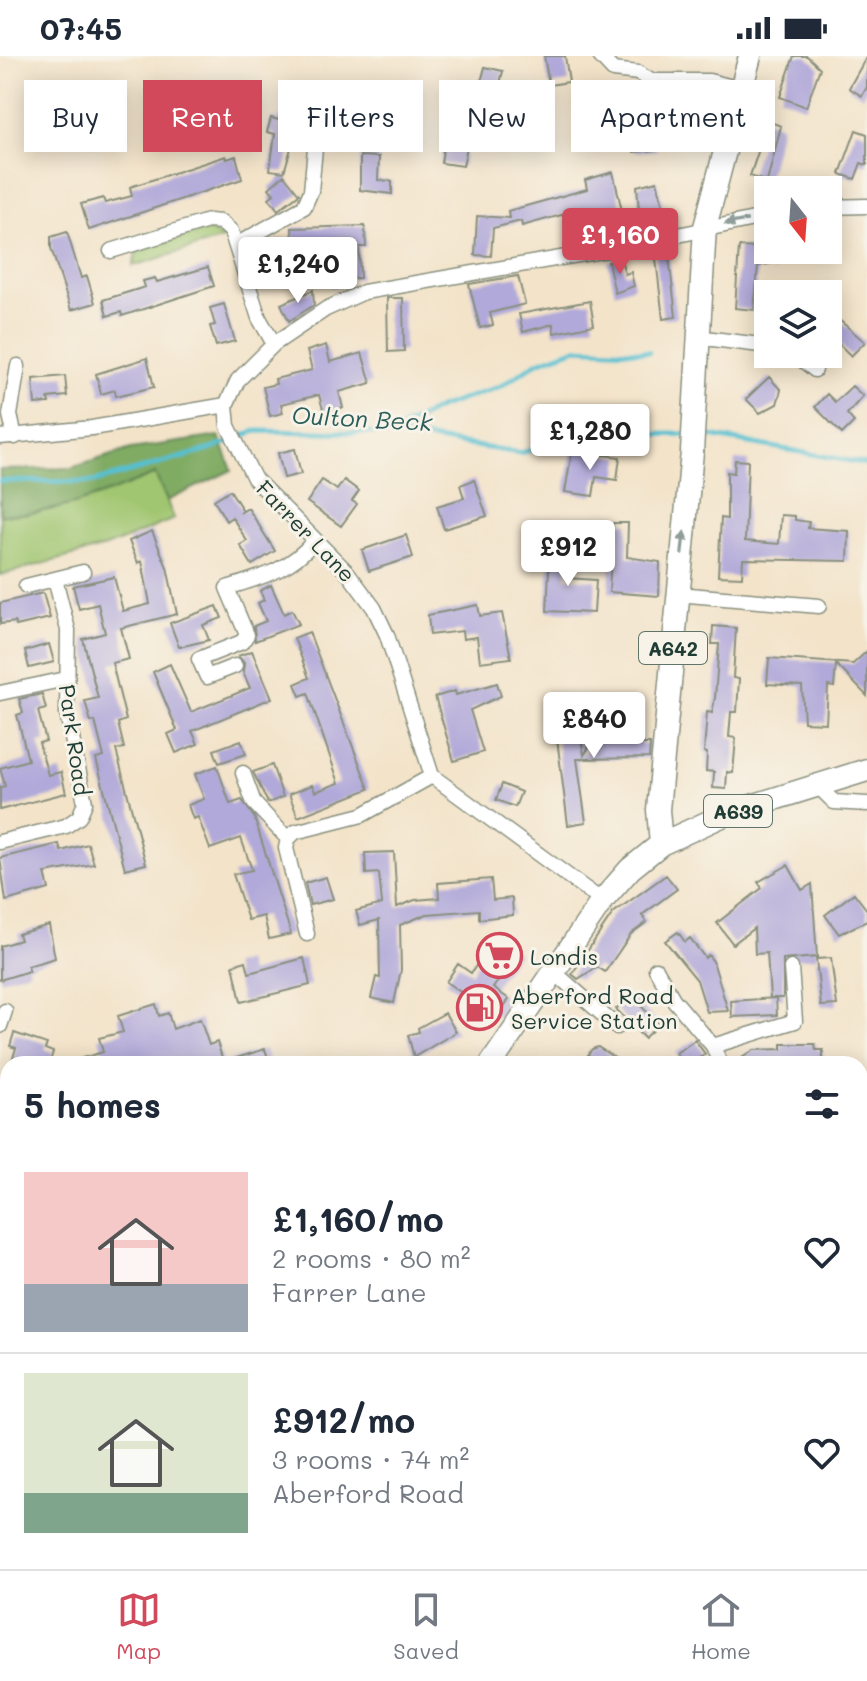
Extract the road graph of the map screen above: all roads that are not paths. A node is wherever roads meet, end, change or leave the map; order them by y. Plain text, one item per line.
1 (600, 56) edge
2 (750, 56) edge
3 (649, 80) edge
4 (743, 80) edge
5 (315, 152) edge
6 (725, 152) edge
7 (867, 206) edge
8 (842, 207) edge
9 (754, 218) edge
10 (705, 227) junction
11 (236, 245) junction
12 (111, 251) dead end
13 (697, 337) junction
14 (274, 344) junction
15 (754, 344) edge
16 (18, 366) dead end
17 (812, 368) edge
18 (815, 370) dead end
19 (226, 405) junction
20 (7, 437) edge
21 (314, 541) junction
22 (83, 572) dead end
23 (55, 579) junction
24 (26, 586) dead end
25 (677, 594) junction
26 (819, 606) dead end
27 (235, 666) dead end
28 (66, 679) junction
29 (0, 693) edge
30 (867, 770) edge
31 (243, 773) dead end
32 (432, 776) junction
33 (818, 786) junction
34 (867, 804) edge
35 (288, 839) junction
36 (0, 842) edge
37 (661, 844) junction
38 (602, 901) junction
39 (307, 934) dead end
40 (791, 968) dead end
41 (656, 969) dead end
42 (554, 972) junction
43 (5, 1011) dead end
44 (0, 1026) edge
45 (617, 1027) dead end
46 (713, 1046) junction
47 (500, 1056) edge
48 (717, 1056) edge

1 - 3 street
2 - 4 main road, A642
5 - 11 street
6 - 10 main road, A642
7 - 8 street
9 -> 10 street
10 - 13 main road, A642
10 - 14 street
11 - 12 street
11 - 14 street
13 - 15 street
25 -> 13 main road, A642
14 - 19 street
16 - 20 street
17 - 18 street
19 - 20 street
19 - 21 street, Farrer Lane
21 - 27 street
21 - 32 street, Farrer Lane
22 - 23 street
23 - 24 street
23 - 28 street, Park Road
25 - 26 street
25 - 37 main road, A642
28 - 29 street
28 - 36 street, Park Road
30 - 33 main road, A639
31 - 35 street
32 - 35 street
32 - 38 street
33 - 34 street
33 - 37 main road, A639
35 - 39 street
37 - 38 main road
38 - 42 main road
40 - 46 street
41 - 46 street
42 - 45 street
42 - 47 main road
43 - 44 street
46 - 48 street

